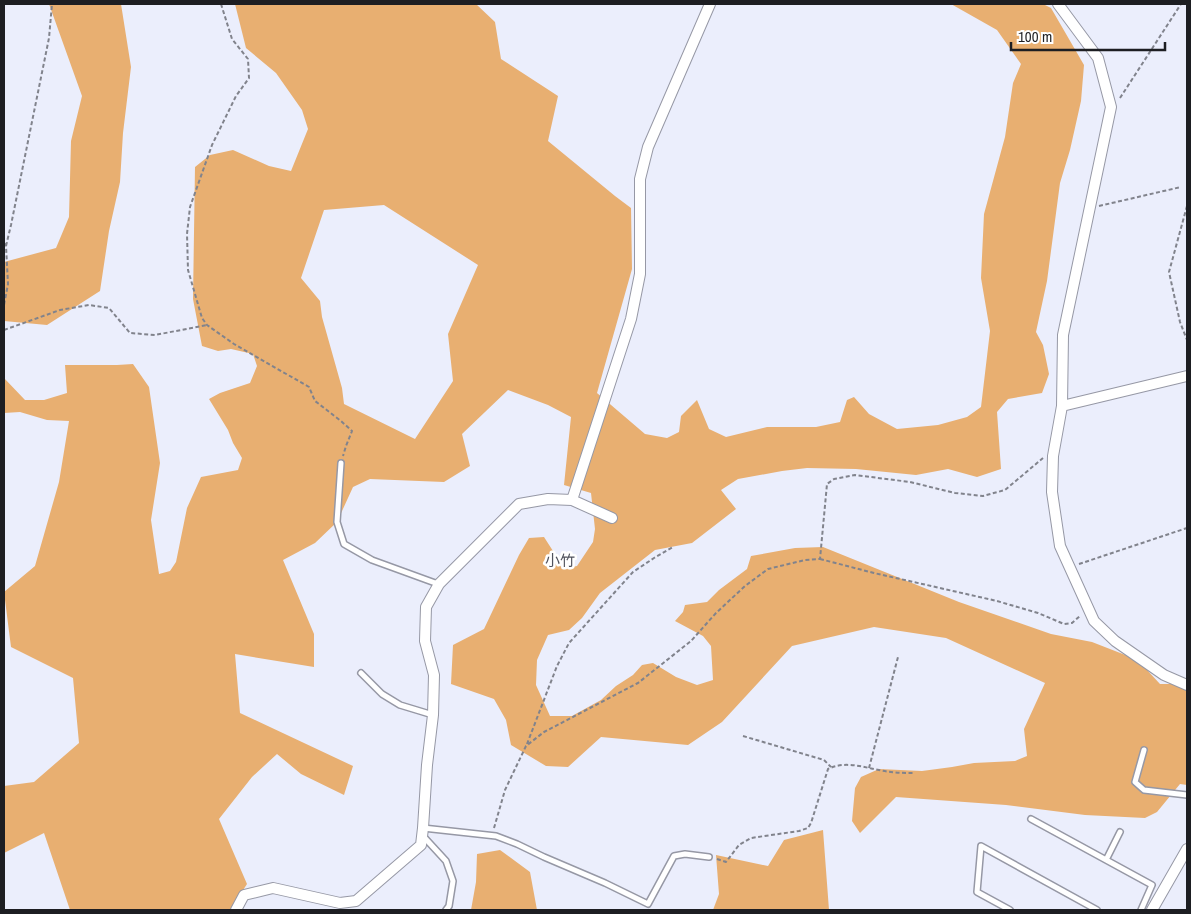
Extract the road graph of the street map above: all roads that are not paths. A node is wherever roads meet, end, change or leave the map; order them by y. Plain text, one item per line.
1 (710, 4) edge
2 (1058, 4) edge
3 (1187, 376) edge
4 (1062, 406) junction
5 (341, 463) road end
6 (572, 500) junction
7 (612, 518) dead end
8 (439, 584) junction
9 (361, 673) dead end
10 (1187, 685) edge
11 (433, 715) junction
12 (1144, 750) dead end
13 (1187, 796) edge
14 (1030, 819) dead end
15 (423, 832) junction
16 (1120, 832) dead end
17 (1187, 849) edge
18 (709, 857) road end
19 (1106, 860) junction
20 (649, 907) edge
21 (236, 910) edge
22 (446, 910) edge
23 (1010, 910) edge
24 (1097, 910) edge
25 (1141, 910) edge
26 (1152, 910) edge

1 - 6 street
2 - 4 street
3 - 4 street
4 - 10 street
5 - 8 lane
6 - 7 street
6 - 8 street
8 - 11 street
9 - 11 lane
11 - 15 street
12 - 13 lane
14 - 19 lane
15 - 20 lane
15 - 21 street
15 - 22 lane
16 - 19 lane
17 - 26 street
18 - 20 lane
19 - 25 lane
23 - 24 lane

